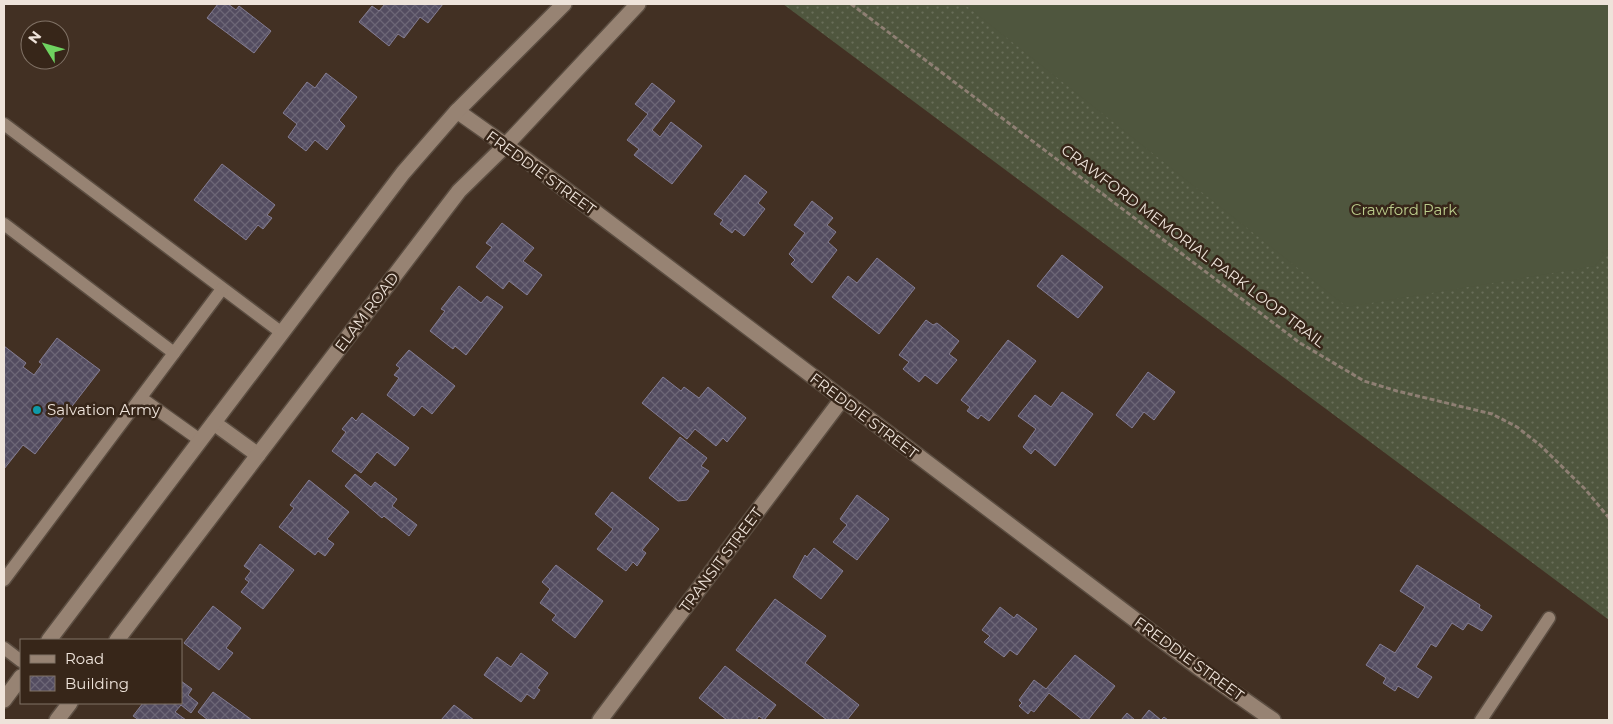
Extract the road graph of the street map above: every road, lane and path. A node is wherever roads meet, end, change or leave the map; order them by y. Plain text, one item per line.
1 (564, 4) edge
2 (638, 4) edge
3 (851, 4) edge
4 (457, 111) junction
5 (4, 124) edge
6 (505, 146) junction
7 (4, 224) edge
8 (222, 289) junction
9 (282, 333) junction
10 (174, 353) junction
11 (141, 398) junction
12 (842, 399) junction
13 (214, 423) junction
14 (200, 440) junction
15 (258, 455) junction
16 (1609, 518) edge
17 (4, 580) edge
18 (1549, 618) dead end
19 (50, 639) edge
20 (119, 639) edge
21 (4, 648) edge
22 (20, 660) edge
23 (20, 678) edge
24 (4, 700) edge
25 (69, 704) edge
26 (57, 720) edge
27 (600, 720) edge
28 (1273, 720) edge
29 (1481, 720) edge

1 - 4 main road
2 - 6 main road, ELAM ROAD
3 - 16 path, CRAWFORD MEMORIAL PARK LOOP TRAIL
4 - 6 main road, FREDDIE STREET
4 - 9 main road
5 - 8 lane
6 - 12 main road, FREDDIE STREET
6 - 15 main road, ELAM ROAD
7 - 10 lane
8 - 9 lane
8 - 10 lane
9 - 13 main road
10 - 11 lane
11 - 14 lane
11 - 17 lane
12 - 27 main road, TRANSIT STREET
12 - 28 main road, FREDDIE STREET
13 - 14 main road
13 - 15 main road
14 - 19 main road
15 - 20 main road, ELAM ROAD
18 - 29 lane
21 - 22 lane
23 - 24 main road
25 - 26 main road

